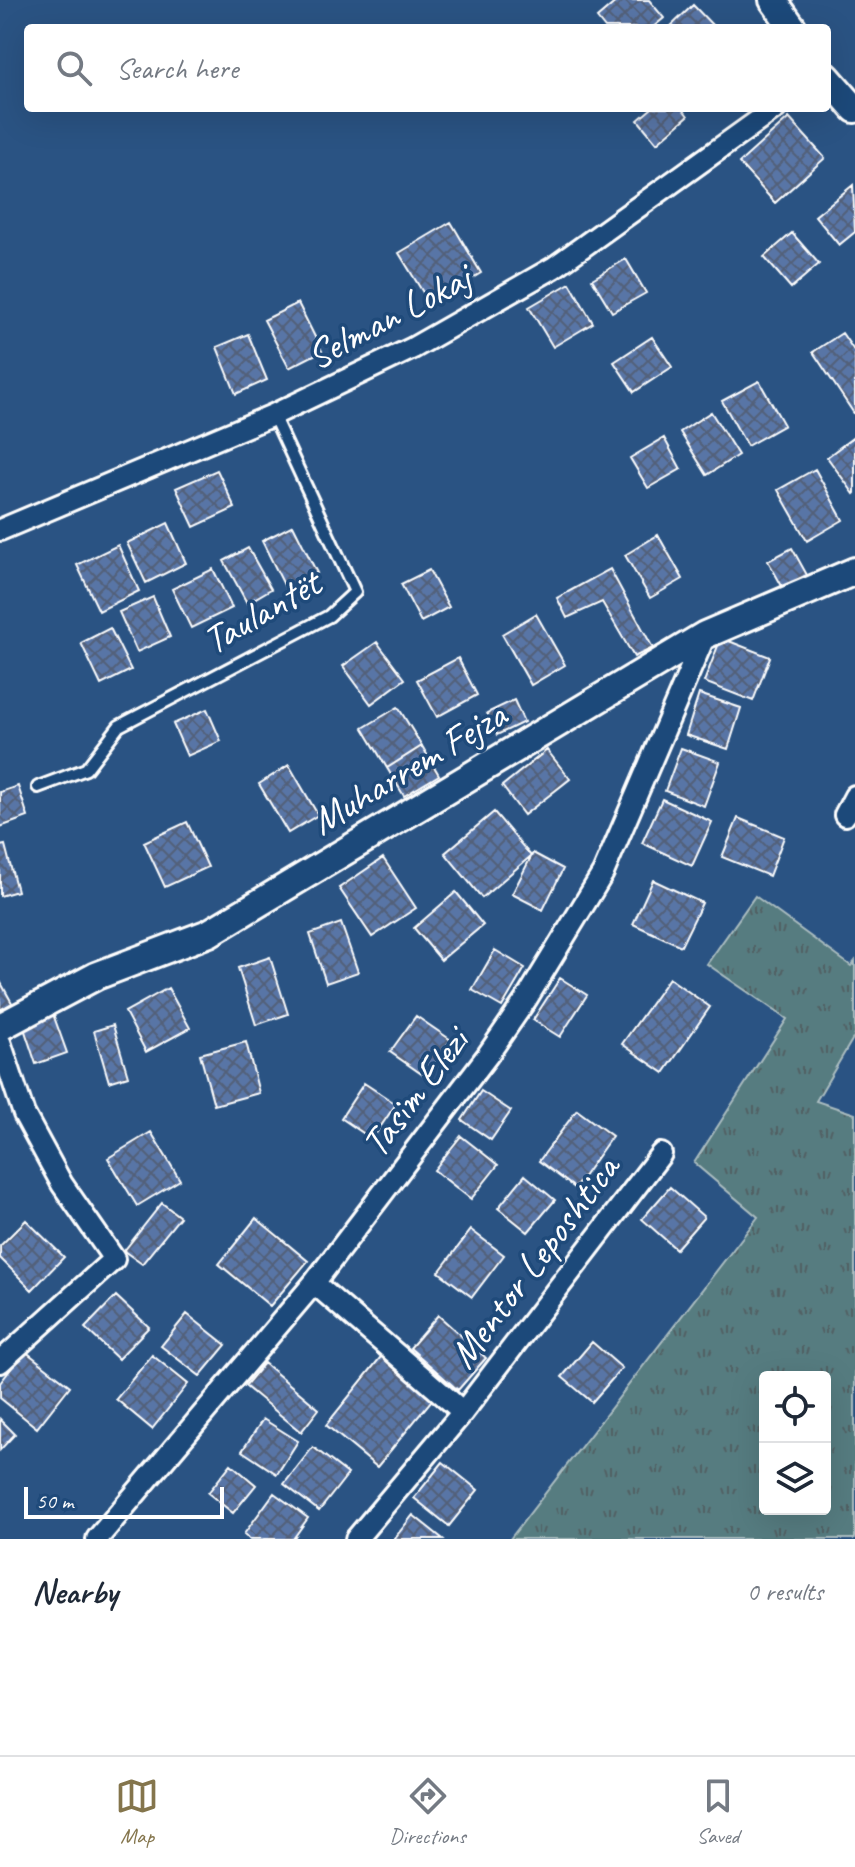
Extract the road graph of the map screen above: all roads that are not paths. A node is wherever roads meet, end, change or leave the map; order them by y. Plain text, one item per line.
1 (773, 0) edge
2 (790, 24) edge
3 (831, 82) edge
4 (855, 109) edge
5 (770, 112) edge
6 (273, 415) junction
7 (0, 530) edge
8 (855, 571) edge
9 (705, 635) junction
10 (38, 787) dead end
11 (855, 796) edge
12 (845, 815) dead end
13 (0, 1027) edge
14 (0, 1042) edge
15 (661, 1154) dead end
16 (314, 1283) junction
17 (0, 1362) edge
18 (463, 1412) junction
19 (97, 1539) edge
20 (356, 1539) edge

1 - 2 street
3 - 4 street
5 - 6 street, Selman Lokaj
6 - 7 street, Selman Lokaj
6 - 10 lane, Taulantët
8 - 9 street, Muharrem Fejza
9 - 13 street, Muharrem Fejza
9 - 16 street, Tasim Elezi
11 - 12 street
14 - 17 street
15 - 18 street, Mentor Leposhtica
16 - 18 street
16 - 19 street, Tasim Elezi
18 - 20 street, Mentor Leposhtica

